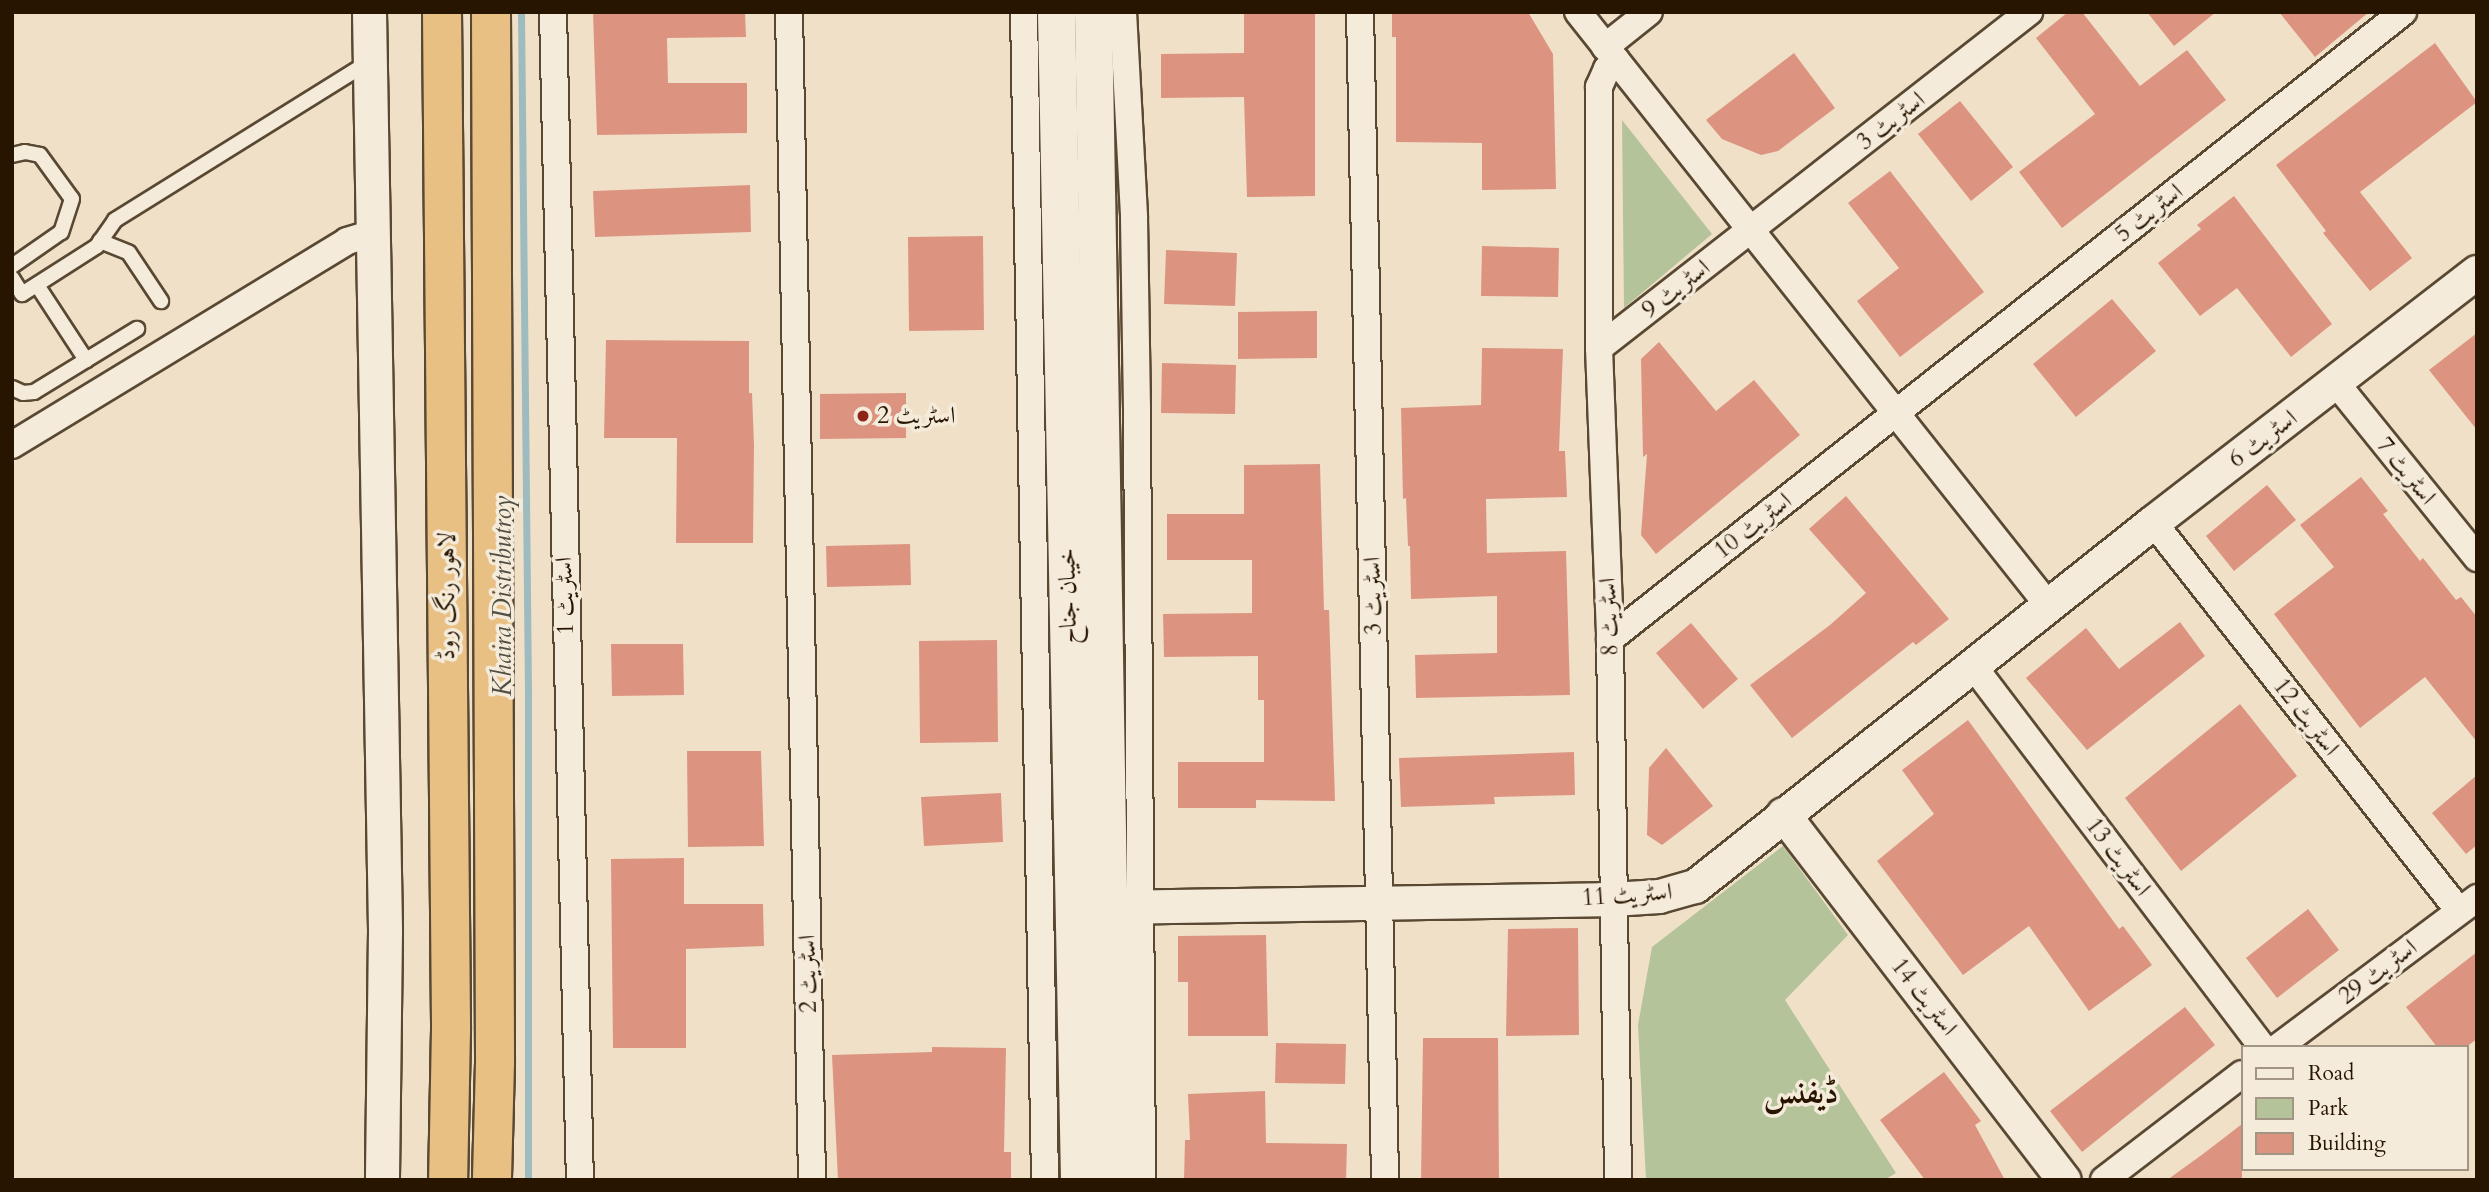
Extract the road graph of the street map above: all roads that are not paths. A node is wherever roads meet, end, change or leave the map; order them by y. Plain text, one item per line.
1 (369, 12) edge
2 (442, 12) edge
3 (491, 12) edge
4 (553, 12) edge
5 (789, 12) edge
6 (1024, 12) edge
7 (1056, 12) edge
8 (1093, 12) edge
9 (1123, 12) edge
10 (1360, 12) edge
11 (1578, 12) edge
12 (1649, 12) edge
13 (2029, 12) edge
14 (2403, 12) edge
15 (1611, 53) junction
16 (370, 61) junction
17 (12, 155) edge
18 (1753, 230) junction
19 (373, 233) junction
20 (100, 241) junction
21 (2477, 272) edge
22 (13, 277) edge
23 (37, 285) junction
24 (161, 301) dead end
25 (137, 329) dead end
26 (1599, 348) junction
27 (86, 360) junction
28 (2336, 383) junction
29 (12, 388) edge
30 (1895, 413) junction
31 (12, 445) edge
32 (2153, 522) junction
33 (2477, 558) edge
34 (2048, 605) junction
35 (1611, 639) junction
36 (1974, 667) junction
37 (1783, 814) junction
38 (1612, 899) junction
39 (1379, 901) junction
40 (2468, 904) edge
41 (1124, 906) junction
42 (2260, 1045) edge
43 (2281, 1045) edge
44 (2240, 1076) edge
45 (382, 1180) edge
46 (448, 1180) edge
47 (492, 1180) edge
48 (580, 1180) edge
49 (812, 1180) edge
50 (1045, 1180) edge
51 (1079, 1180) edge
52 (1113, 1180) edge
53 (1142, 1180) edge
54 (1385, 1180) edge
55 (1618, 1180) edge
56 (2064, 1180) edge
57 (2104, 1180) edge

1 - 16 street
2 - 46 highway, لاہور رنگ روڈ
3 - 47 highway, لاہور رنگ روڈ
4 - 48 street, اسٹریٹ 1
5 - 49 street, اسٹریٹ 2
6 - 50 street
7 - 51 main road, خیبان جناح
8 - 41 main road, خیبان جناح
9 - 41 street
10 - 39 street, اسٹریٹ 3
11 - 15 street
12 - 15 street
13 - 18 street, اسٹریٹ 3
14 - 30 street, اسٹریٹ 5
15 - 18 street
15 - 26 street, اسٹریٹ 8
16 - 19 street
16 - 20 lane
17 - 22 lane
18 - 26 street, اسٹریٹ 9
18 - 30 street
19 - 31 street
19 - 45 street
20 - 23 lane
20 - 24 lane
21 - 28 street, اسٹریٹ 6
22 - 23 lane
23 - 27 lane
25 - 27 lane
26 - 35 street, اسٹریٹ 8
27 - 29 lane
28 - 32 street, اسٹریٹ 6
28 - 33 street, اسٹریٹ 7
30 - 34 street
30 - 35 street, اسٹریٹ 10
32 - 34 street, اسٹریٹ 6
32 - 40 street, اسٹریٹ 12
34 - 36 street, اسٹریٹ 11
35 - 38 street, اسٹریٹ 8
36 - 37 street, اسٹریٹ 11
36 - 42 street, اسٹریٹ 13
37 - 38 street, اسٹریٹ 11
37 - 56 street, اسٹریٹ 14
38 - 39 street, اسٹریٹ 11
38 - 55 street, اسٹریٹ 8
39 - 41 street, اسٹریٹ 11
39 - 54 street, اسٹریٹ 3
40 - 43 street, اسٹریٹ 29
41 - 52 main road, خیبان جناح
41 - 53 street
44 - 57 street

